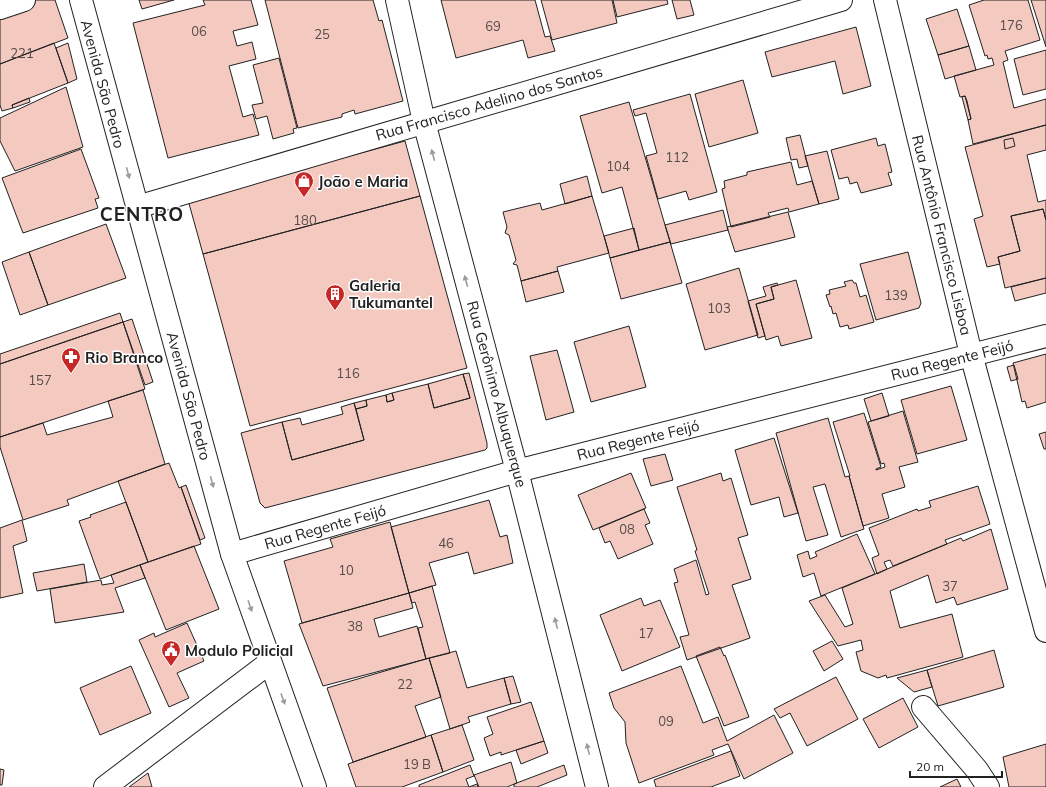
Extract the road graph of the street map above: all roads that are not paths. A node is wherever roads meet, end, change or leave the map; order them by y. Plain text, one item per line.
1 (24, 0) edge
2 (81, 0) edge
3 (397, 0) edge
4 (841, 0) edge
5 (885, 0) edge
6 (0, 8) edge
7 (424, 122) junction
8 (137, 207) junction
9 (1046, 336) edge
10 (971, 354) junction
11 (518, 471) junction
12 (232, 554) junction
13 (1046, 631) edge
14 (269, 662) junction
15 (923, 707) dead end
16 (105, 787) edge
17 (315, 787) edge
18 (597, 787) edge
19 (988, 787) edge

1 - 6 street
2 -> 8 street, Avenida São Pedro
3 - 7 street, Rua Gerônimo Albuquerque
4 - 7 street, Rua Francisco Adelino dos Santos
5 - 10 street, Rua Antônio Francisco Lisboa
7 - 8 street, Rua Francisco Adelino dos Santos
11 -> 7 street, Rua Gerônimo Albuquerque
8 -> 12 street, Avenida São Pedro
9 - 10 street, Rua Regente Feijó
10 - 11 street, Rua Regente Feijó
10 - 13 street, Rua Antônio Francisco Lisboa
11 - 12 street, Rua Regente Feijó
18 -> 11 street, Rua Gerônimo Albuquerque
12 -> 14 street, Avenida São Pedro
14 - 16 street
14 -> 17 street, Avenida São Pedro
15 - 19 street

